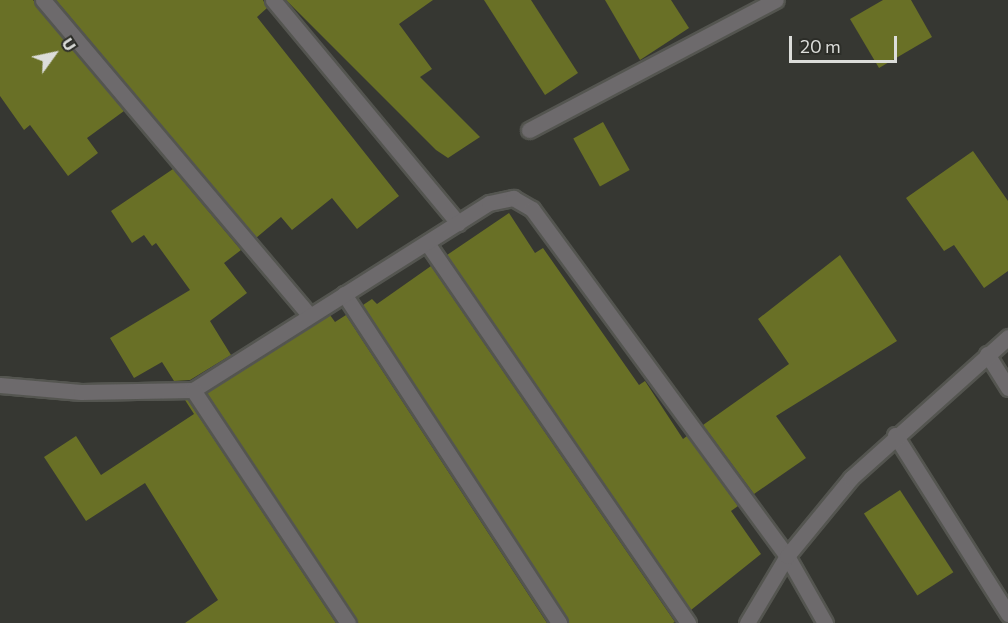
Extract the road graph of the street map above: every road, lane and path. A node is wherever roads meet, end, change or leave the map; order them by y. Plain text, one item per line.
1 (43, 0) edge
2 (273, 0) edge
3 (776, 0) edge
4 (529, 130) dead end
5 (458, 223) junction
6 (427, 243) junction
7 (344, 294) junction
8 (308, 314) junction
9 (1008, 337) edge
10 (987, 354) junction
11 (0, 385) edge
12 (1008, 388) edge
13 (193, 390) junction
14 (895, 435) junction
15 (787, 556) junction
16 (1008, 614) edge
17 (348, 623) edge
18 (559, 623) edge
19 (688, 623) edge
20 (747, 623) edge
21 (825, 623) edge

1 - 8 street
2 - 5 street
3 - 4 street
5 - 6 street
5 - 15 street
6 - 7 street
6 - 19 street
7 - 8 street
7 - 18 street
8 - 13 street
9 - 10 street
10 - 12 street
10 - 14 street
11 - 13 street
13 - 17 street
14 - 15 street
14 - 16 street
15 - 20 street
15 - 21 street

